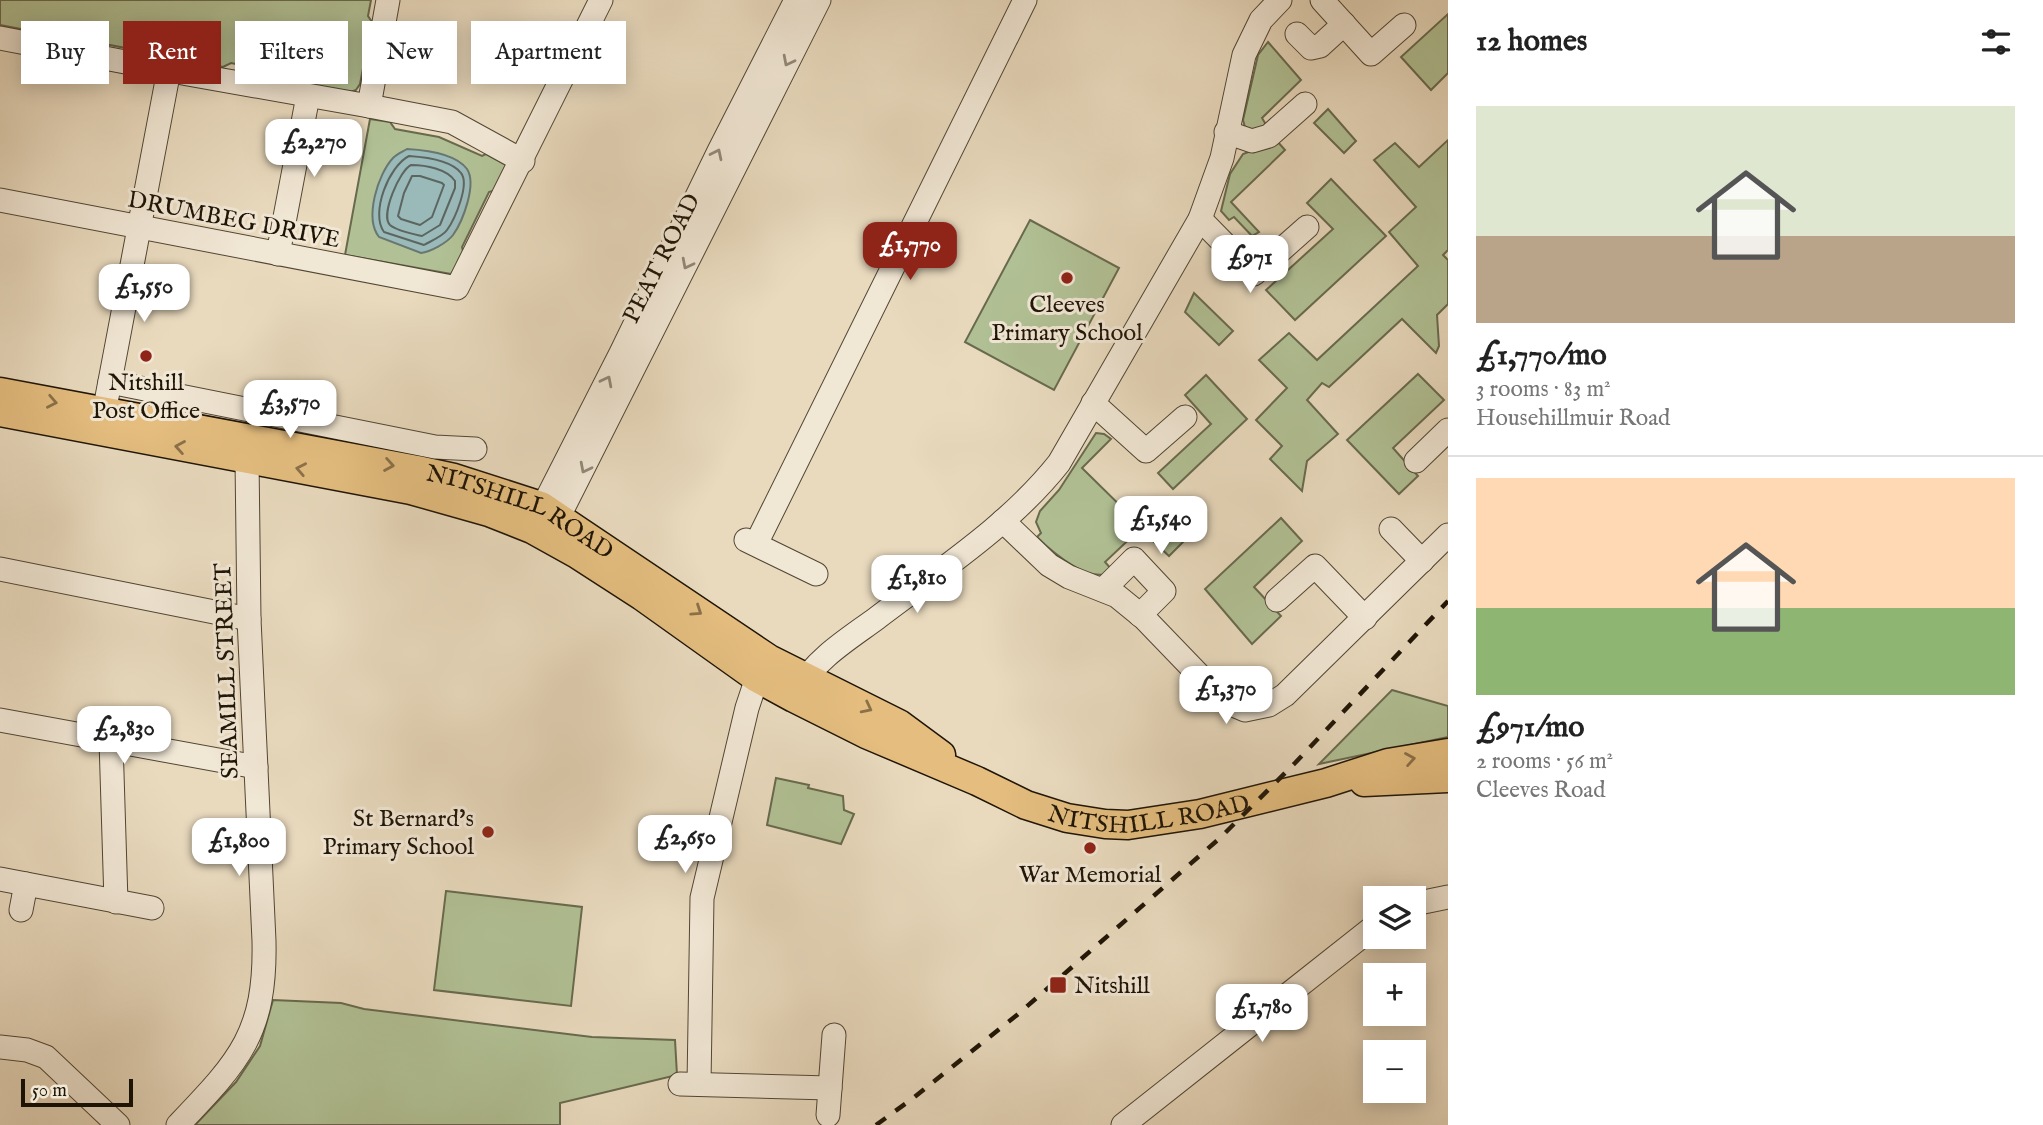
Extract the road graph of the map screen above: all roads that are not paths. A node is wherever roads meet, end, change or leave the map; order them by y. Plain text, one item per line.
1 (388, 0) edge
2 (601, 0) edge
3 (796, 0) edge
4 (819, 0) edge
5 (1025, 0) edge
6 (1280, 0) edge
7 (1322, 0) edge
8 (1344, 24) junction
9 (1404, 25) dead end
10 (1297, 34) dead end
11 (0, 37) edge
12 (123, 61) edge
13 (221, 80) edge
14 (166, 84) edge
15 (308, 96) junction
16 (1305, 104) dead end
17 (369, 106) junction
18 (1226, 132) junction
19 (523, 161) junction
20 (0, 200) edge
21 (1200, 219) junction
22 (140, 227) junction
23 (1307, 227) dead end
24 (278, 254) junction
25 (110, 382) junction
26 (0, 392) edge
27 (1093, 403) junction
28 (0, 412) edge
29 (1185, 417) dead end
30 (102, 422) junction
31 (1448, 430) edge
32 (249, 448) junction
33 (475, 449) dead end
34 (1416, 461) dead end
35 (1003, 521) junction
36 (545, 523) junction
37 (1391, 529) dead end
38 (1448, 535) edge
39 (1422, 561) junction
40 (0, 569) edge
41 (816, 574) dead end
42 (1103, 590) junction
43 (1277, 600) dead end
44 (1140, 615) junction
45 (1365, 618) junction
46 (248, 619) junction
47 (763, 669) junction
48 (800, 687) junction
49 (0, 720) edge
50 (111, 741) junction
51 (1448, 752) edge
52 (256, 767) junction
53 (1448, 778) edge
54 (1326, 783) junction
55 (0, 879) edge
56 (26, 884) junction
57 (1448, 897) edge
58 (116, 902) junction
59 (1426, 902) edge
60 (152, 908) dead end
61 (21, 910) dead end
62 (1363, 935) edge
63 (834, 1035) dead end
64 (0, 1047) edge
65 (830, 1088) junction
66 (828, 1115) dead end
67 (118, 1125) edge
68 (178, 1125) edge
69 (1123, 1125) edge

1 - 17 street
2 - 19 street
36 -> 3 street, PEAT ROAD
4 -> 36 street, PEAT ROAD
5 - 41 street
6 - 18 street
7 - 8 street
8 - 9 street
8 - 10 street
11 - 12 street
13 - 15 street
14 - 22 street
15 - 17 street
15 - 24 street
16 - 18 street
17 - 19 street
18 - 21 street
19 - 24 street, DRUMBEG DRIVE
20 - 22 street, DRUMBEG DRIVE
21 - 23 street
21 - 27 street
22 - 24 street, DRUMBEG DRIVE
22 - 25 street
25 - 30 street
25 - 33 street
26 -> 30 main road, NITSHILL ROAD
27 - 29 street
27 - 35 street
28 - 30 main road, NITSHILL ROAD
30 - 32 main road, NITSHILL ROAD
31 - 34 street
32 - 36 main road, NITSHILL ROAD
32 - 46 street, SEAMILL STREET
35 - 42 street
35 - 48 street
36 - 47 main road, NITSHILL ROAD
37 - 39 street
38 - 39 street
39 - 45 street
40 - 46 street
42 - 44 street
42 - 44 street
43 - 45 street
44 - 45 street
46 - 52 street, SEAMILL STREET
47 - 48 main road, NITSHILL ROAD
47 - 65 street
48 - 54 main road, NITSHILL ROAD
49 - 50 street
50 - 52 street
50 - 58 street
54 -> 51 main road, NITSHILL ROAD
52 - 68 street, SEAMILL STREET
53 - 54 main road, NITSHILL ROAD
55 - 56 street
56 - 58 street
56 - 61 street
57 - 59 street
58 - 60 street
62 - 69 street
63 - 65 street
64 - 67 street
65 - 66 street

